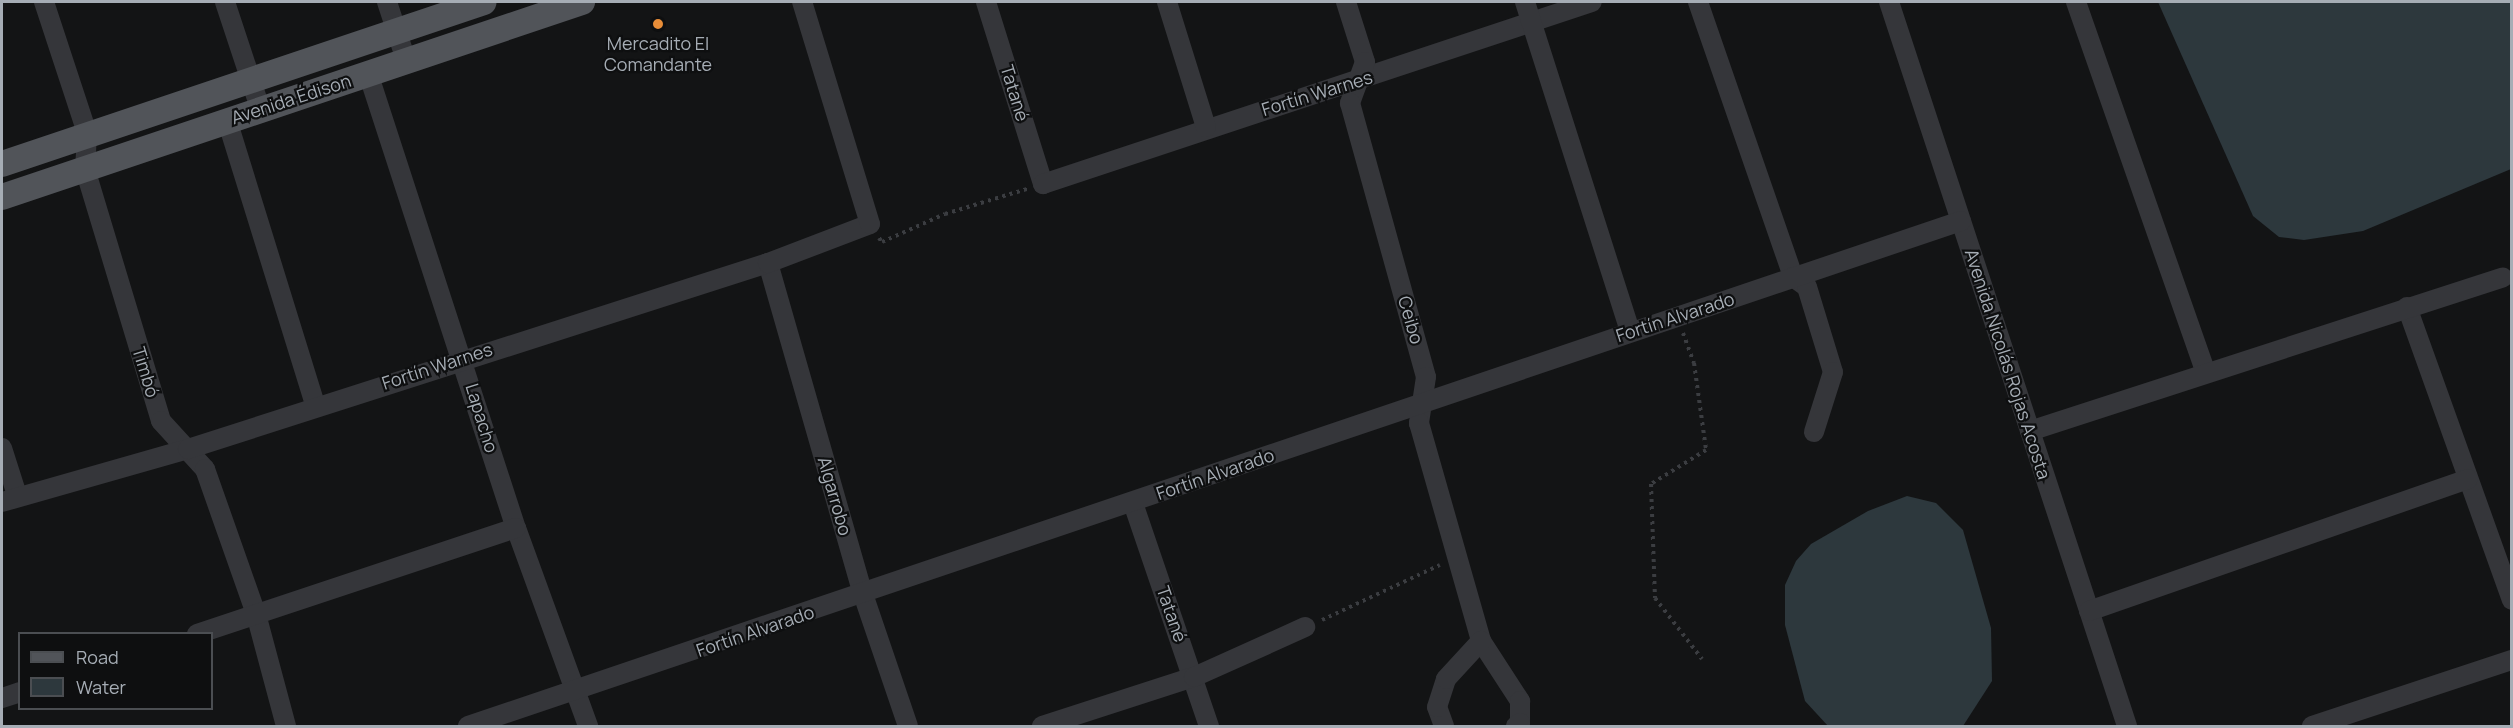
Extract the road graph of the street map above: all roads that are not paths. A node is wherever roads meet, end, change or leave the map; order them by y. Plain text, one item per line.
1 (44, 2) edge
2 (225, 2) edge
3 (387, 2) edge
4 (484, 2) edge
5 (802, 2) edge
6 (986, 2) edge
7 (1167, 2) edge
8 (1346, 2) edge
9 (1525, 2) edge
10 (1592, 2) edge
11 (1698, 2) edge
12 (1889, 2) edge
13 (2076, 2) edge
14 (572, 3) edge
15 (1531, 21) junction
16 (396, 30) junction
17 (406, 60) junction
18 (368, 73) junction
19 (251, 81) junction
20 (1358, 81) junction
21 (260, 108) junction
22 (227, 120) junction
23 (1206, 126) junction
24 (87, 133) junction
25 (2, 164) edge
26 (85, 169) junction
27 (1043, 184) joint
28 (2, 197) edge
29 (1961, 221) junction
30 (768, 263) junction
31 (1793, 277) junction
32 (2503, 277) dead end
33 (2407, 307) junction
34 (1630, 332) junction
35 (464, 357) junction
36 (2206, 373) junction
37 (1421, 401) junction
38 (316, 407) junction
39 (2031, 431) junction
40 (1814, 432) dead end
41 (2, 448) edge
42 (188, 448) junction
43 (2468, 479) junction
44 (9, 499) edge
45 (1133, 503) junction
46 (516, 528) junction
47 (863, 594) junction
48 (2511, 600) edge
49 (2089, 611) junction
50 (256, 614) junction
51 (1305, 627) road end
52 (200, 632) edge
53 (1481, 641) junction
54 (2511, 660) edge
55 (1194, 677) junction
56 (18, 693) edge
57 (575, 693) junction
58 (2, 698) edge
59 (286, 726) edge
60 (468, 726) edge
61 (588, 726) edge
62 (908, 726) edge
63 (1042, 726) edge
64 (1209, 726) edge
65 (1444, 726) edge
66 (1516, 726) edge
67 (2127, 726) edge
68 (2312, 726) edge

1 - 24 street, Timbó
2 - 19 street
3 - 16 street
4 - 16 main road, Avenida Édison
5 - 30 street, Fortín Warnes
6 - 27 street, Tatané
7 - 23 street
8 - 20 street, Ceibo
9 - 15 street
10 - 15 street, Fortín Warnes
11 - 31 street
12 - 29 street, Avenida Nicolás Rojas Acosta
13 - 36 street
14 - 17 main road, Avenida Édison
15 - 20 street, Fortín Warnes
15 - 34 street
16 - 17 street
16 - 19 main road, Avenida Édison
17 - 18 main road, Avenida Édison
18 - 21 main road, Avenida Édison
18 - 35 street, Lapacho
19 - 21 street
19 - 24 main road, Avenida Édison
20 - 23 street, Fortín Warnes
20 - 37 street, Ceibo
21 - 22 main road, Avenida Édison
22 - 26 main road, Avenida Édison
22 - 38 street
23 - 27 street, Fortín Warnes
24 - 25 main road, Avenida Édison
24 - 26 street, Timbó
26 - 28 main road, Avenida Édison
26 - 42 street, Timbó
29 - 31 street, Fortín Alvarado
29 - 39 street, Avenida Nicolás Rojas Acosta
30 - 35 street, Fortín Warnes
30 - 47 street, Algarrobo
31 - 34 street, Fortín Alvarado
31 - 40 street
32 - 33 street
33 - 36 street
33 - 43 street
34 - 37 street, Fortín Alvarado
35 - 38 street, Fortín Warnes
35 - 46 street, Lapacho
36 - 39 street
37 - 45 street, Fortín Alvarado
37 - 53 street, Ceibo
38 - 42 street, Fortín Warnes
39 - 49 street, Avenida Nicolás Rojas Acosta
41 - 44 street
42 - 44 street, Fortín Warnes
42 - 50 street, Timbó
43 - 48 street
43 - 49 street
45 - 47 street, Fortín Alvarado
45 - 55 street, Tatané
46 - 50 street
46 - 57 street, Lapacho
47 - 57 street, Fortín Alvarado
47 - 62 street, Algarrobo
49 - 67 street, Avenida Nicolás Rojas Acosta
50 - 52 street
50 - 59 street, Timbó
51 - 55 street
53 - 65 street
53 - 66 street, Ceibo
54 - 68 street
55 - 63 street
55 - 64 street, Tatané
56 - 58 street
57 - 60 street, Fortín Alvarado
57 - 61 street, Lapacho

